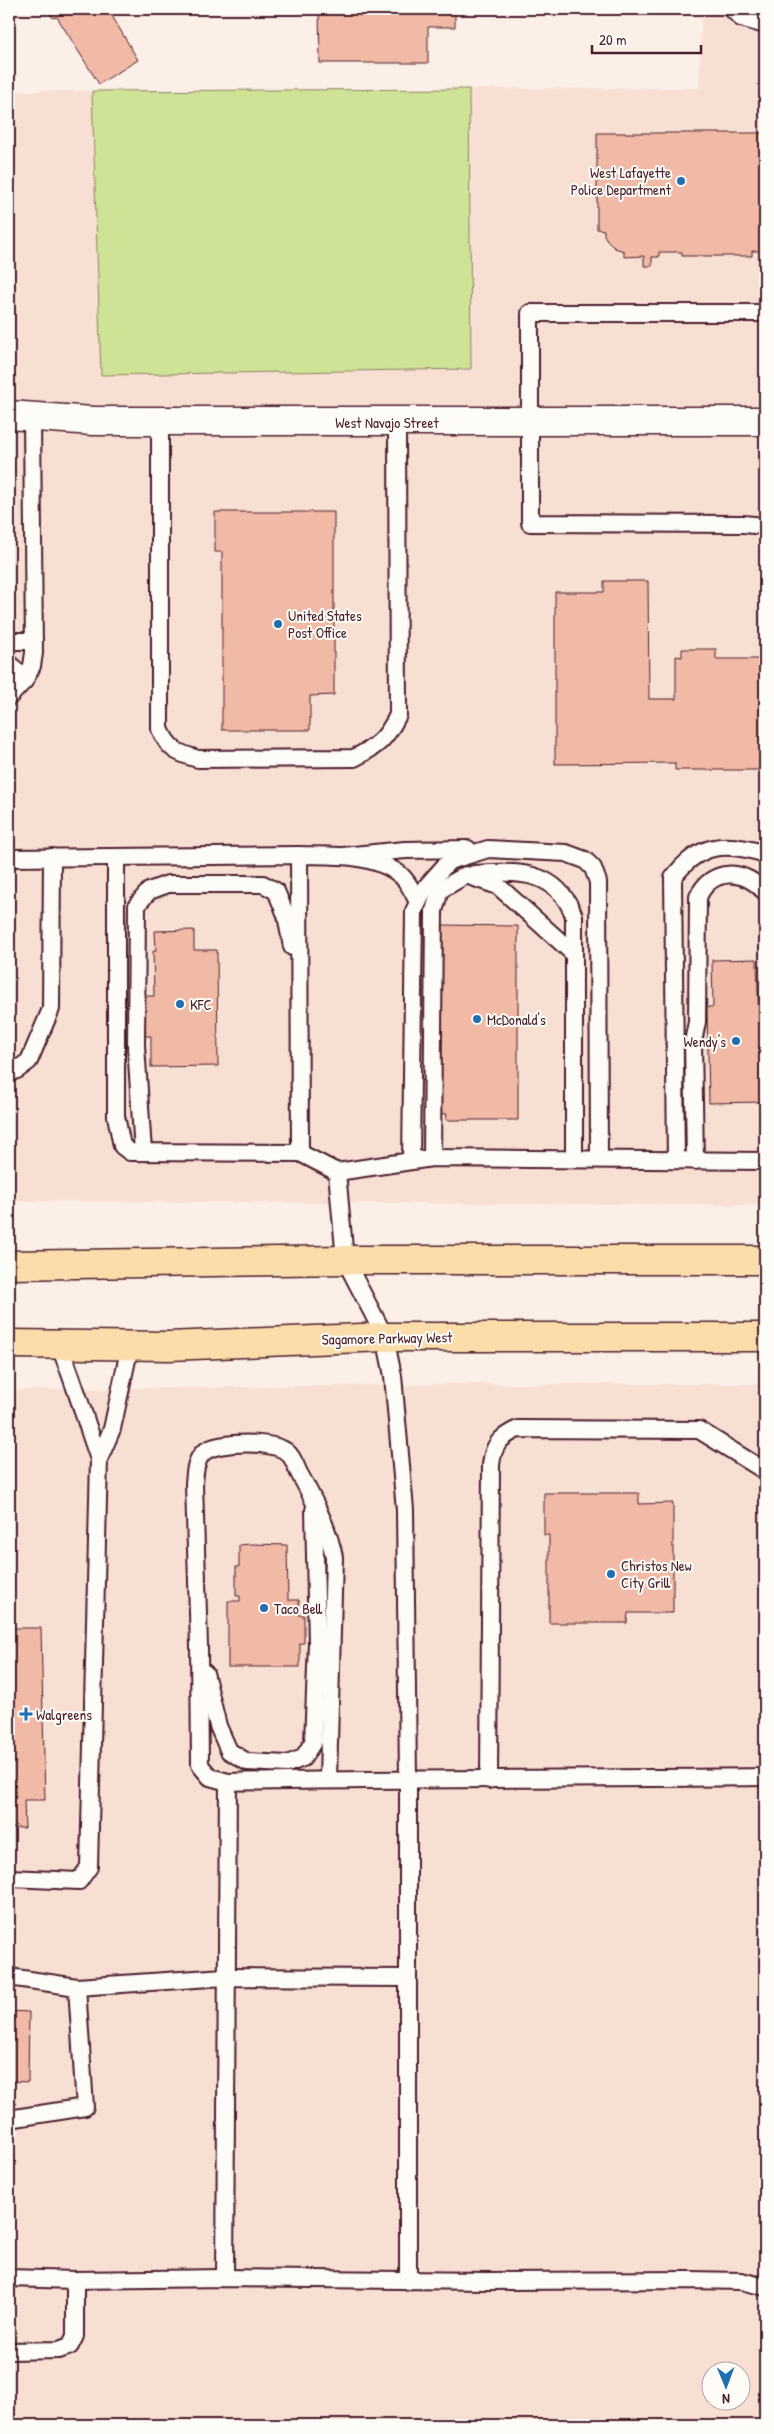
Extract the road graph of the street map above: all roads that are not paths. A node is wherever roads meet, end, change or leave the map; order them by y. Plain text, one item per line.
1 (732, 9) edge
2 (765, 25) edge
3 (765, 313) edge
4 (20, 416) edge
5 (160, 421) junction
6 (765, 421) edge
7 (397, 422) junction
8 (530, 422) junction
9 (765, 526) edge
10 (9, 641) edge
11 (34, 641) junction
12 (9, 664) edge
13 (25, 680) junction
14 (9, 697) edge
15 (488, 849) junction
16 (765, 854) edge
17 (299, 855) junction
18 (343, 856) junction
19 (52, 857) junction
20 (116, 857) junction
21 (9, 858) edge
22 (466, 875) junction
23 (765, 892) edge
24 (418, 902) junction
25 (574, 954) junction
26 (299, 986) junction
27 (9, 1073) edge
28 (143, 1152) junction
29 (300, 1153) junction
30 (432, 1158) junction
31 (574, 1159) junction
32 (599, 1159) junction
33 (676, 1160) junction
34 (411, 1161) junction
35 (695, 1161) junction
36 (765, 1161) edge
37 (337, 1172) junction
38 (345, 1260) junction
39 (765, 1260) edge
40 (9, 1265) edge
41 (385, 1337) junction
42 (765, 1337) edge
43 (9, 1344) edge
44 (59, 1345) junction
45 (130, 1346) junction
46 (99, 1459) junction
47 (765, 1471) edge
48 (314, 1499) junction
49 (199, 1646) junction
50 (765, 1777) edge
51 (408, 1778) junction
52 (328, 1779) junction
53 (489, 1780) junction
54 (228, 1782) junction
55 (9, 1878) edge
56 (9, 1977) edge
57 (225, 1977) junction
58 (408, 1978) junction
59 (78, 1987) junction
60 (9, 2119) edge
61 (9, 2278) edge
62 (225, 2278) junction
63 (75, 2280) junction
64 (408, 2281) junction
65 (765, 2288) edge
66 (9, 2351) edge

1 - 2 lane
3 - 8 lane
4 - 5 street, West Navajo Street
4 - 11 lane
5 - 7 street, West Navajo Street
5 - 7 lane
6 - 8 street, West Navajo Street
7 - 8 street, West Navajo Street
8 - 9 lane
10 - 11 lane
11 - 13 lane
12 - 13 lane
13 - 14 lane
15 - 18 lane
15 - 24 lane
15 - 32 lane
16 - 33 lane
17 - 18 lane
17 - 20 lane
17 - 26 lane
18 - 24 lane
19 - 20 lane
19 - 21 lane
19 - 27 lane
20 - 28 lane
22 - 25 lane
22 - 25 lane
22 - 30 lane
23 - 35 lane
24 - 34 lane
25 - 31 lane
26 - 28 lane
26 - 29 lane
28 - 29 lane
29 - 37 lane
30 - 31 lane
30 - 34 lane
31 - 32 lane
32 - 33 lane
33 - 35 lane
34 - 37 lane
35 - 36 lane
37 - 38 lane
38 - 39 highway
38 - 40 highway
38 - 41 lane
41 - 42 highway, Sagamore Parkway West
41 - 45 highway, Sagamore Parkway West
41 - 51 lane
43 - 44 highway, Sagamore Parkway West
44 - 45 highway, Sagamore Parkway West
44 - 46 lane
45 - 46 lane
46 - 55 lane
47 - 53 lane
48 - 49 lane
48 - 49 lane
48 - 52 lane
49 - 54 lane
50 - 53 lane
51 - 52 lane
51 - 53 lane
51 - 58 lane
52 - 54 lane
54 - 57 lane
56 - 59 lane
57 - 58 lane
57 - 59 lane
57 - 62 lane
58 - 64 lane
59 - 60 lane
61 - 63 lane
62 - 63 lane
62 - 64 lane
63 - 66 lane
64 - 65 lane

